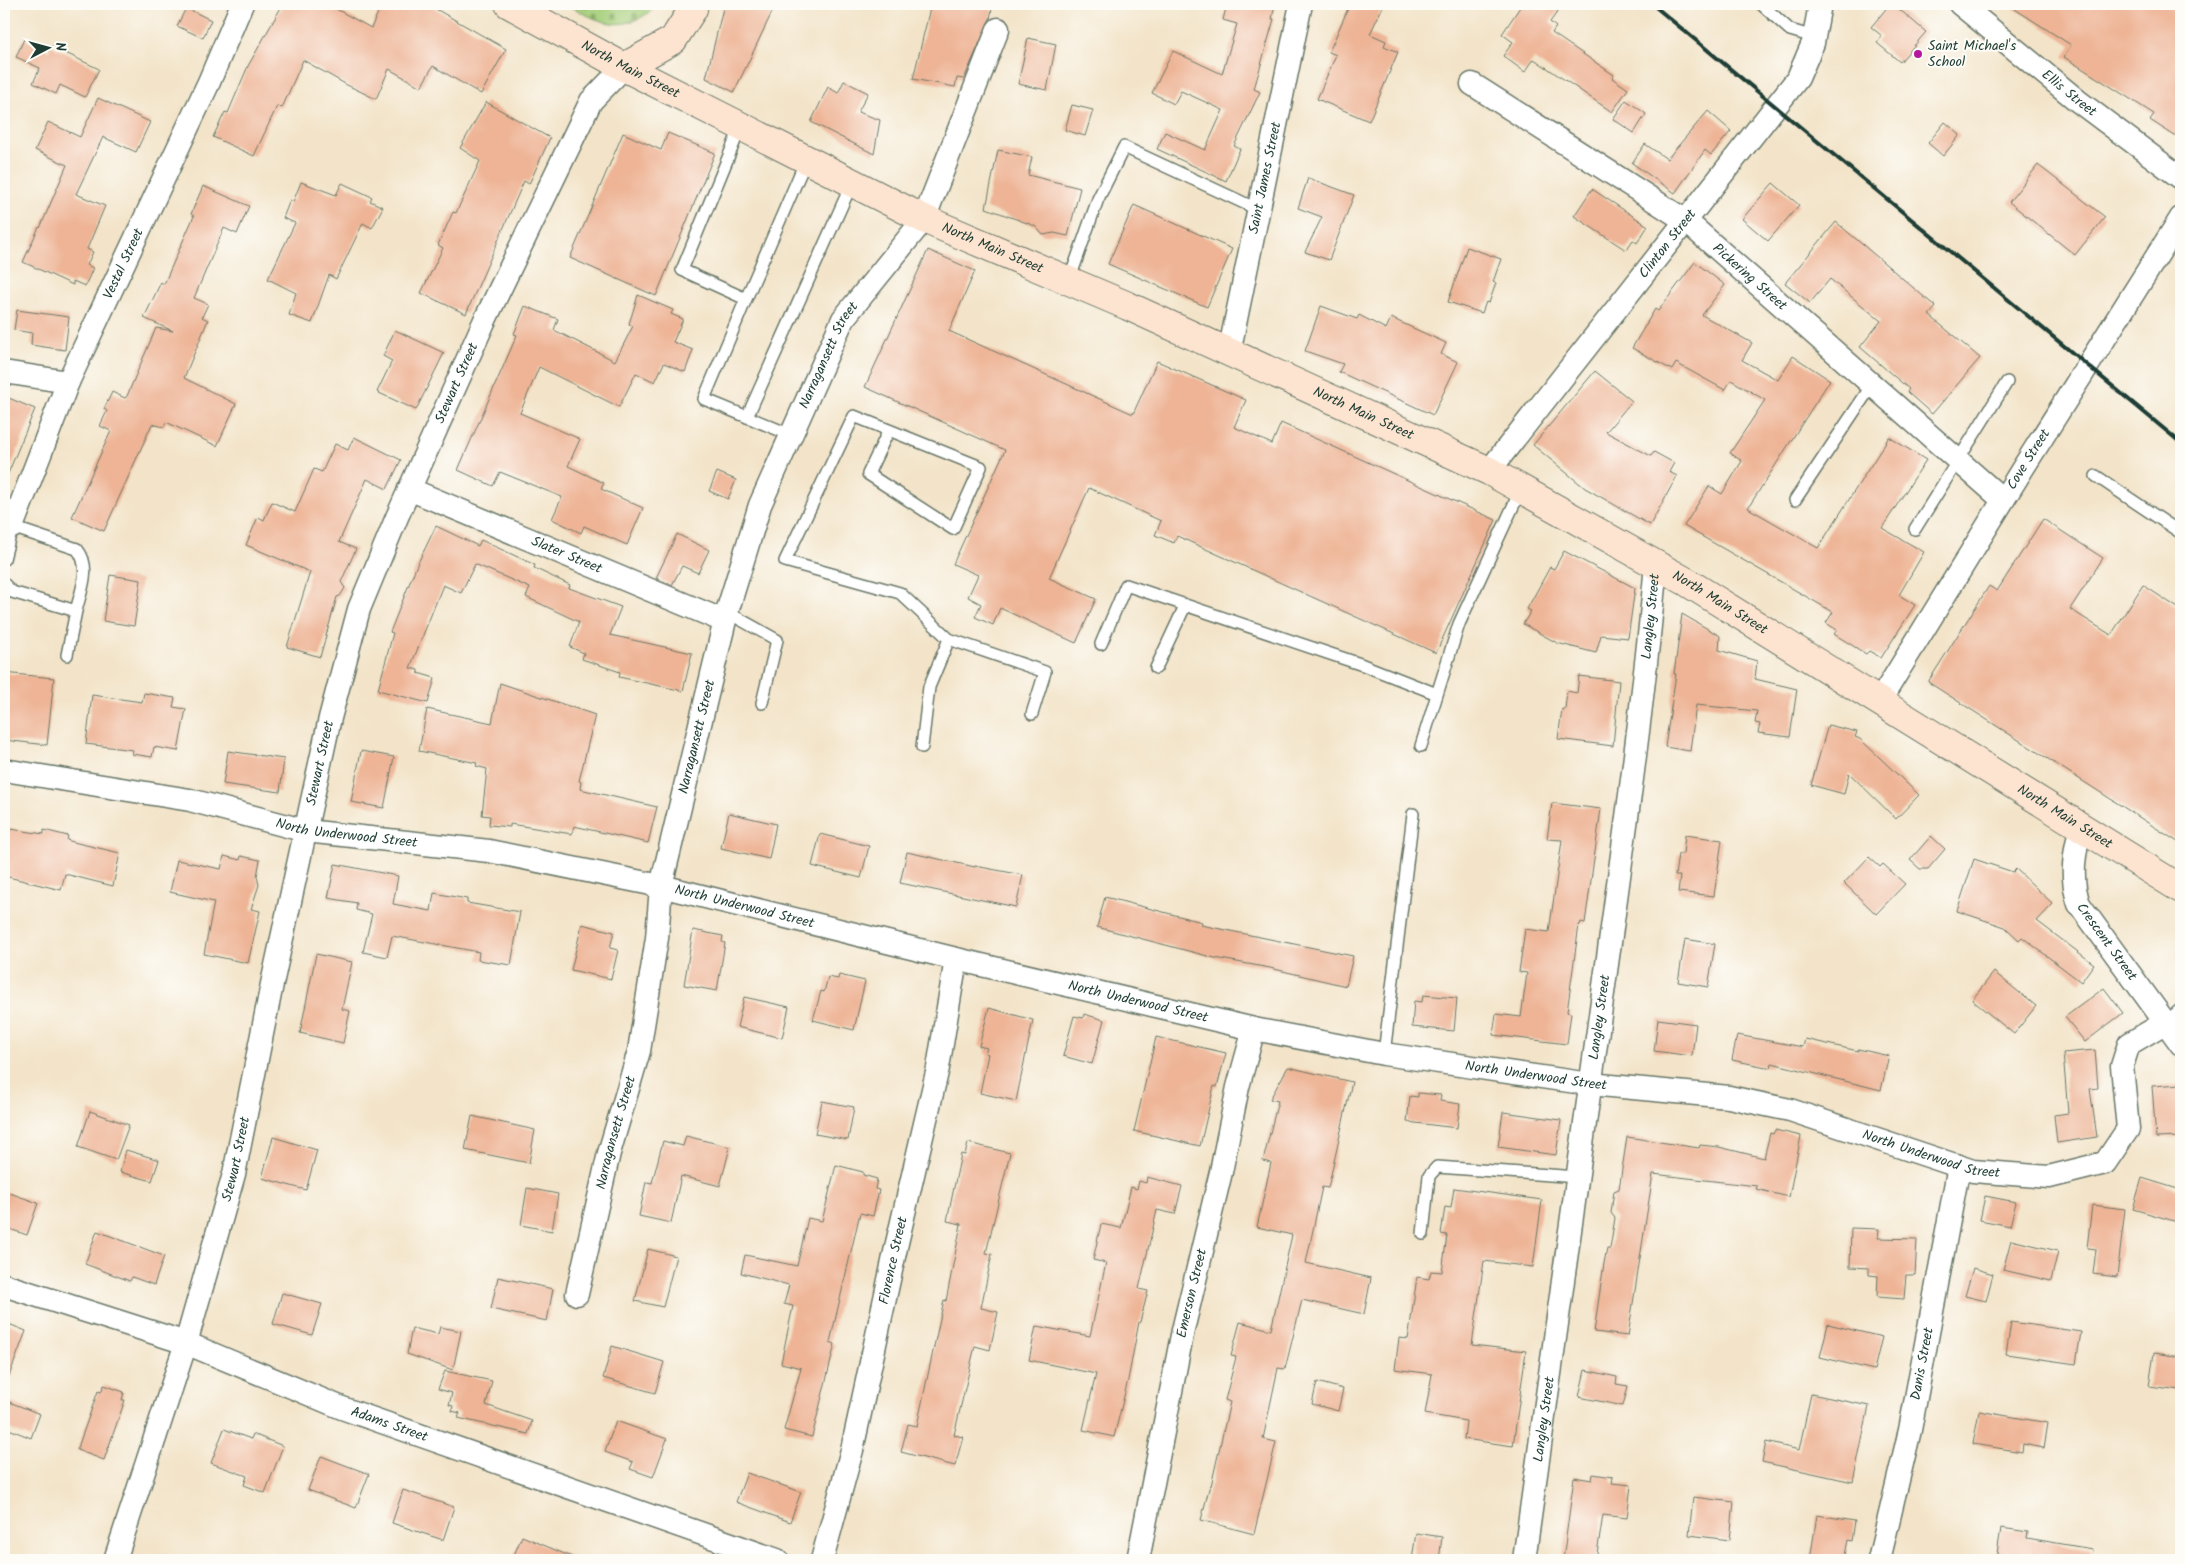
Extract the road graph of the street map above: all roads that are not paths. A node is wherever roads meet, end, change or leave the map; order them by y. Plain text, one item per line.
1 (242, 4) edge
2 (509, 4) edge
3 (694, 4) edge
4 (1301, 4) edge
5 (1761, 4) edge
6 (1820, 4) edge
7 (1960, 4) edge
8 (998, 29) dead end
9 (1814, 37) junction
10 (624, 67) junction
11 (1472, 84) dead end
12 (741, 126) junction
13 (806, 160) junction
14 (2181, 178) edge
15 (852, 183) junction
16 (1259, 210) junction
17 (2181, 218) edge
18 (924, 219) junction
19 (1686, 221) junction
20 (1069, 281) junction
21 (746, 299) junction
22 (1230, 353) junction
23 (4, 372) edge
24 (68, 382) junction
25 (2006, 382) dead end
26 (1872, 385) junction
27 (747, 417) junction
28 (889, 430) junction
29 (791, 435) junction
30 (1958, 459) junction
31 (1489, 471) junction
32 (2096, 476) dead end
33 (1522, 488) junction
34 (409, 489) junction
35 (1795, 500) dead end
36 (2003, 500) junction
37 (12, 527) junction
38 (1915, 529) dead end
39 (2181, 533) edge
40 (4, 559) edge
41 (1656, 564) junction
42 (4, 584) edge
43 (1185, 606) junction
44 (76, 611) junction
45 (726, 617) junction
46 (948, 639) junction
47 (1101, 644) dead end
48 (67, 654) dead end
49 (1156, 668) dead end
50 (1437, 694) junction
51 (1879, 702) junction
52 (762, 703) dead end
53 (1032, 714) dead end
54 (1421, 746) dead end
55 (922, 747) dead end
56 (4, 770) edge
57 (1413, 814) dead end
58 (2081, 826) junction
59 (306, 831) junction
60 (661, 886) junction
61 (2181, 889) edge
62 (956, 959) junction
63 (2173, 1016) edge
64 (1254, 1029) junction
65 (2181, 1044) edge
66 (1384, 1054) junction
67 (1590, 1084) junction
68 (1959, 1166) junction
69 (1578, 1178) junction
70 (1424, 1234) dead end
71 (4, 1285) edge
72 (577, 1294) dead end
73 (186, 1343) junction
74 (115, 1560) edge
75 (777, 1560) edge
76 (822, 1560) edge
77 (1138, 1560) edge
78 (1524, 1560) edge
79 (1879, 1560) edge

1 - 24 street, Vestal Street
2 - 10 main road, North Main Street
3 - 10 main road
4 - 16 street, Saint James Street
5 - 9 lane
6 - 9 street, Clinton Street
7 - 14 street, Ellis Street
8 - 18 street, Narragansett Street
9 - 19 street, Clinton Street
10 - 12 main road, North Main Street
10 - 34 street, Stewart Street
11 - 19 street, Pickering Street
12 - 13 main road, North Main Street
12 - 21 lane
13 - 15 main road, North Main Street
13 - 21 lane
15 - 18 main road, North Main Street
15 - 27 lane
16 - 20 lane
16 - 22 street, Saint James Street
17 - 36 street, Cove Street
18 - 20 main road, North Main Street
18 - 29 street, Narragansett Street
19 - 26 street, Pickering Street
19 - 31 street, Clinton Street
20 - 22 main road, North Main Street
21 - 27 lane
22 - 31 main road, North Main Street
23 - 24 street
24 - 37 street, Vestal Street
25 - 30 lane
26 - 30 street, Pickering Street
26 - 35 lane
27 - 29 lane
28 - 28 lane
28 - 46 lane
29 - 45 street, Narragansett Street
30 - 36 street, Pickering Street
30 - 38 lane
31 - 33 main road, North Main Street
32 - 39 lane
33 - 41 main road, North Main Street
33 - 50 lane
34 - 45 street, Slater Street
34 - 59 street, Stewart Street
36 - 51 street, Cove Street
37 - 40 lane
37 - 44 lane
41 - 51 main road, North Main Street
41 - 67 street, Langley Street
42 - 44 lane
43 - 47 lane
43 - 49 lane
43 - 50 lane
44 - 48 lane
45 - 52 lane
45 - 60 street, Narragansett Street
46 - 53 lane
46 - 55 lane
50 - 54 lane
51 - 58 main road, North Main Street
56 - 59 street, North Underwood Street
57 - 66 lane
58 - 61 main road, North Main Street
58 - 63 street, Crescent Street
59 - 60 street, North Underwood Street
59 - 73 street, Stewart Street
60 - 62 street, North Underwood Street
60 - 72 street, Narragansett Street
62 - 64 street, North Underwood Street
62 - 76 street, Florence Street
63 - 65 street, Crescent Street
63 - 68 street, North Underwood Street
64 - 66 street, North Underwood Street
64 - 77 street, Emerson Street
66 - 67 street, North Underwood Street
67 - 68 street, North Underwood Street
67 - 69 street, Langley Street
68 - 79 street, Danis Street
69 - 70 lane
69 - 78 street, Langley Street
71 - 73 street, Adams Street
73 - 74 street, Stewart Street
73 - 75 street, Adams Street

